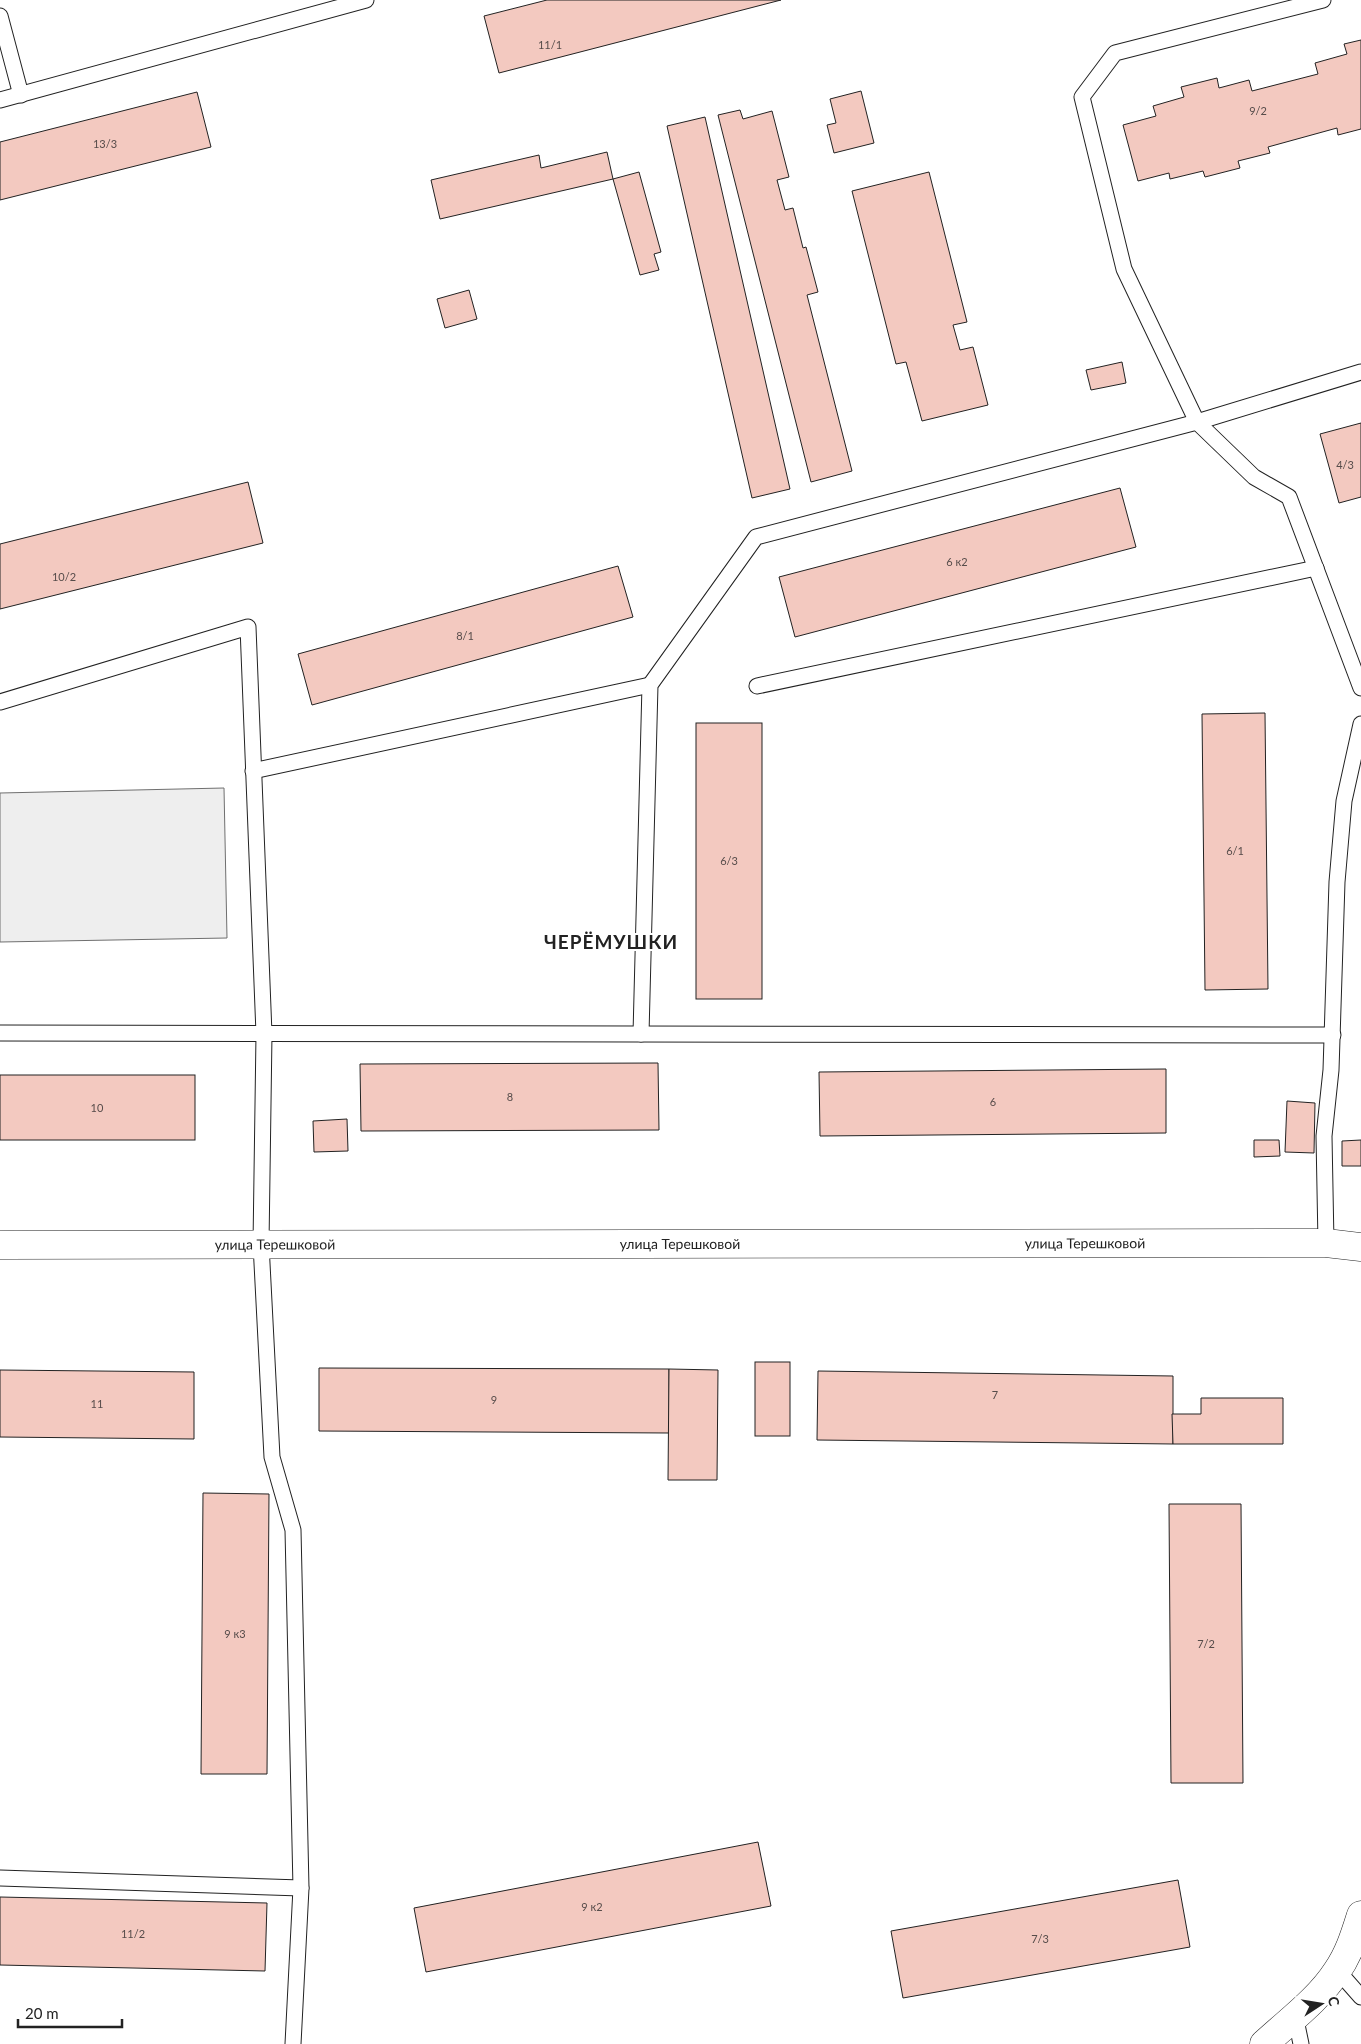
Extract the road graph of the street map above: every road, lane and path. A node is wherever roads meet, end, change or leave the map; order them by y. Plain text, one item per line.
1 (366, 0) edge
2 (1323, 0) edge
3 (0, 16) edge
4 (21, 95) junction
5 (0, 100) edge
6 (1361, 372) edge
7 (1196, 422) junction
8 (1316, 568) junction
9 (650, 685) junction
10 (757, 686) dead end
11 (1361, 688) edge
12 (0, 702) edge
13 (1361, 724) edge
14 (254, 771) junction
15 (0, 1033) edge
16 (264, 1034) junction
17 (641, 1034) junction
18 (1333, 1035) junction
19 (1326, 1243) junction
20 (261, 1244) junction
21 (0, 1245) edge
22 (1361, 1247) edge
23 (0, 1878) edge
24 (301, 1888) junction
25 (1361, 1915) edge
26 (1338, 1971) junction
27 (1361, 1997) edge
28 (1295, 2015) junction
29 (293, 2044) edge
30 (1264, 2044) edge
31 (1301, 2044) edge

1 - 4 lane
2 - 7 lane
3 - 4 lane
4 - 5 lane
6 - 7 lane
7 - 8 lane
7 - 9 lane
8 - 10 lane
8 - 11 lane
9 - 14 lane
9 - 17 lane
12 - 14 lane
13 - 18 lane
14 - 16 lane
15 - 16 lane
16 - 17 lane
16 - 20 lane
17 - 18 lane
18 - 19 lane
19 - 20 main road, улица Терешковой
19 - 22 main road, улица Терешковой
20 - 21 main road, улица Терешковой
20 - 24 lane
23 - 24 lane
24 - 29 lane
25 - 26 main road
26 - 27 lane
26 - 28 main road
28 - 30 main road
28 - 31 lane

